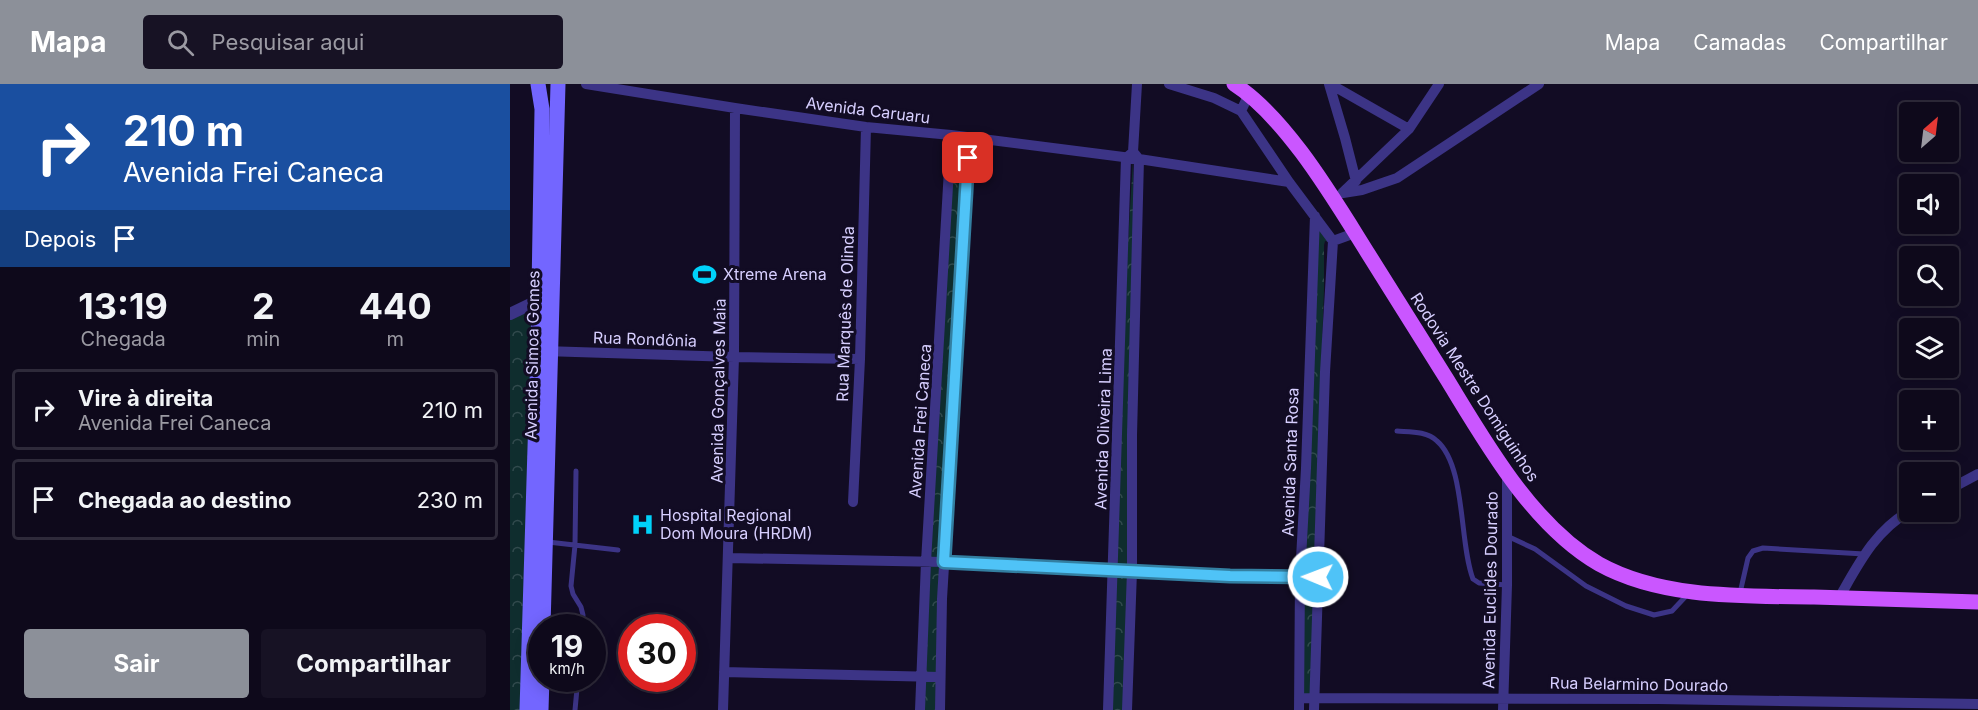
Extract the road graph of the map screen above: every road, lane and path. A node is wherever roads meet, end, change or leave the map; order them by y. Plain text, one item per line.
1 (538, 84) edge
2 (558, 84) edge
3 (586, 84) edge
4 (1137, 84) edge
5 (1169, 84) edge
6 (1234, 84) edge
7 (1329, 84) edge
8 (1439, 84) edge
9 (1539, 84) edge
10 (1249, 94) junction
11 (735, 108) junction
12 (1241, 111) junction
13 (867, 127) junction
14 (1409, 129) junction
15 (951, 135) junction
16 (970, 137) junction
17 (1132, 156) junction
18 (1356, 181) junction
19 (1289, 182) junction
20 (1338, 196) junction
21 (1315, 216) junction
22 (1355, 233) junction
23 (1333, 241) junction
24 (945, 262) junction
25 (962, 263) junction
26 (1123, 274) junction
27 (1137, 275) junction
28 (544, 301) junction
29 (510, 314) edge
30 (544, 351) junction
31 (734, 357) junction
32 (860, 359) junction
33 (1397, 431) dead end
34 (576, 471) dead end
35 (1507, 471) junction
36 (1978, 474) edge
37 (1959, 484) edge
38 (853, 502) dead end
39 (1899, 519) edge
40 (1507, 536) junction
41 (538, 542) junction
42 (575, 545) junction
43 (618, 550) dead end
44 (1864, 554) junction
45 (729, 558) junction
46 (926, 562) junction
47 (944, 562) junction
48 (538, 567) junction
49 (1113, 570) junction
50 (1132, 571) junction
51 (1300, 577) junction
52 (1318, 577) junction
53 (1507, 585) junction
54 (1690, 592) junction
55 (1739, 596) junction
56 (1839, 598) junction
57 (1978, 602) edge
58 (542, 614) edge
59 (583, 614) edge
60 (724, 672) junction
61 (922, 676) junction
62 (940, 677) junction
63 (542, 692) edge
64 (577, 692) edge
65 (1315, 698) junction
66 (1503, 698) junction
67 (1299, 704) edge
68 (1658, 704) edge
69 (1978, 704) edge
70 (527, 710) edge
71 (541, 710) edge
72 (575, 710) edge
73 (723, 710) edge
74 (920, 710) edge
75 (940, 710) edge
76 (1108, 710) edge
77 (1127, 710) edge
78 (1314, 710) edge
79 (1503, 710) edge

1 - 28 main road, Avenida Simoa Gomes
2 - 28 main road, Avenida Simoa Gomes
3 - 11 street, Avenida Caruaru
4 - 17 street, Avenida Oliveira Lima
5 - 12 street
6 - 10 main road, Rodovia Mestre Domiguinhos
7 - 14 street
7 - 18 street
8 - 14 street
9 - 20 street
10 - 12 street
10 - 20 main road, Rodovia Mestre Domiguinhos
11 - 13 street, Avenida Caruaru
11 - 31 street, Avenida Gonçalves Maia
12 - 19 street
13 - 15 street, Avenida Caruaru
13 - 32 street, Rua Marquês de Olinda
14 - 18 street
15 - 16 street, Avenida Caruaru
15 - 24 street, Avenida Frei Caneca
16 - 17 street, Avenida Caruaru
16 - 25 street, Avenida Frei Caneca
17 - 19 street, Avenida Caruaru
17 - 26 street, Avenida Oliveira Lima
17 - 27 street, Avenida Oliveira Lima
18 - 20 street
19 - 21 street
20 - 22 main road, Rodovia Mestre Domiguinhos
21 - 23 street
21 - 51 street, Avenida Santa Rosa
22 - 23 street
22 - 35 main road, Rodovia Mestre Domiguinhos
23 - 52 street, Avenida Santa Rosa
24 - 25 street
24 - 46 street, Avenida Frei Caneca
25 - 47 street, Avenida Frei Caneca
26 - 27 street
26 - 49 street, Avenida Oliveira Lima
27 - 50 street, Avenida Oliveira Lima
28 - 29 street
28 - 30 main road, Avenida Simoa Gomes
30 - 31 street, Rua Rondônia
30 - 41 main road, Avenida Simoa Gomes
31 - 32 street, Rua Rondônia
31 - 45 street, Avenida Gonçalves Maia
32 - 38 street, Rua Marquês de Olinda
33 - 53 lane
34 - 42 lane
35 - 40 street, Avenida Euclides Dourado
35 - 54 main road, Rodovia Mestre Domiguinhos
36 - 37 street
39 - 44 street
40 - 53 street, Avenida Euclides Dourado
40 - 54 lane
41 - 42 lane
41 - 48 main road, Avenida Simoa Gomes
42 - 43 lane
42 - 59 lane
44 - 55 lane
44 - 56 street
45 - 46 street
45 - 60 street, Avenida Gonçalves Maia
46 - 47 street
46 - 61 street, Avenida Frei Caneca
47 - 49 street
47 - 62 street, Avenida Frei Caneca
48 - 58 main road, Avenida Simoa Gomes
48 - 70 main road, Avenida Simoa Gomes
49 - 50 street
49 - 76 street, Avenida Oliveira Lima
50 - 51 street
50 - 77 street, Avenida Oliveira Lima
51 - 52 street
51 - 67 street, Avenida Santa Rosa
52 - 65 street, Avenida Santa Rosa
53 - 66 street, Avenida Euclides Dourado
54 - 55 main road, Rodovia Mestre Domiguinhos
55 - 56 main road, Rodovia Mestre Domiguinhos
56 - 57 main road, Rodovia Mestre Domiguinhos
60 - 61 street
60 - 73 street, Avenida Gonçalves Maia
61 - 62 street
61 - 74 street, Avenida Frei Caneca
62 - 75 street, Avenida Frei Caneca
63 - 71 main road
64 - 72 lane
65 - 66 street, Rua Belarmino Dourado
65 - 67 street, Rua Belarmino Dourado
65 - 78 street, Avenida Santa Rosa
66 - 68 street, Rua Belarmino Dourado
66 - 79 street, Avenida Euclides Dourado
68 - 69 street, Rua Belarmino Dourado

